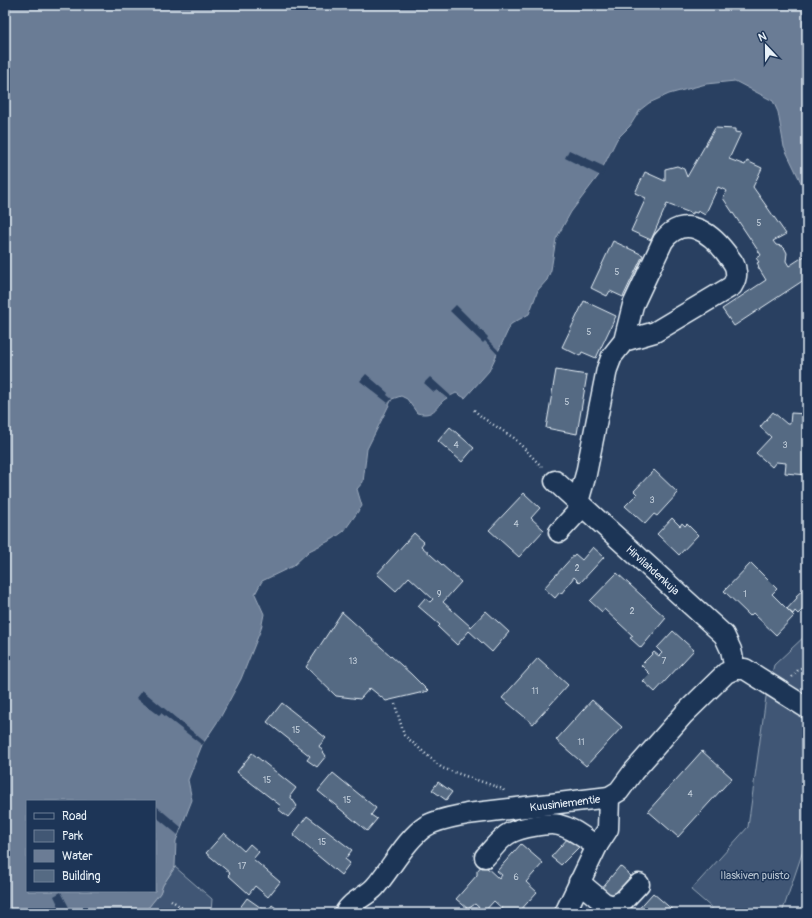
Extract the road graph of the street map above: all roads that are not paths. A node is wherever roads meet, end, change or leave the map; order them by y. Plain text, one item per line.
1 (624, 341) junction
2 (555, 481) road end
3 (580, 504) junction
4 (559, 532) dead end
5 (735, 669) junction
6 (807, 708) edge
7 (609, 797) junction
8 (597, 846) junction
9 (485, 857) dead end
10 (580, 882) junction
11 (639, 884) dead end
12 (345, 913) edge
13 (565, 913) edge

1 - 1 street
1 - 3 street
2 - 3 street, Hirvilahdenkuja
3 - 4 street
3 - 5 street, Hirvilahdenkuja
5 - 6 street
5 - 7 street, Kuusiniementie
7 - 8 street
7 - 12 street, Kuusiniementie
8 - 9 street
8 - 10 street
10 - 11 street
10 - 13 street

